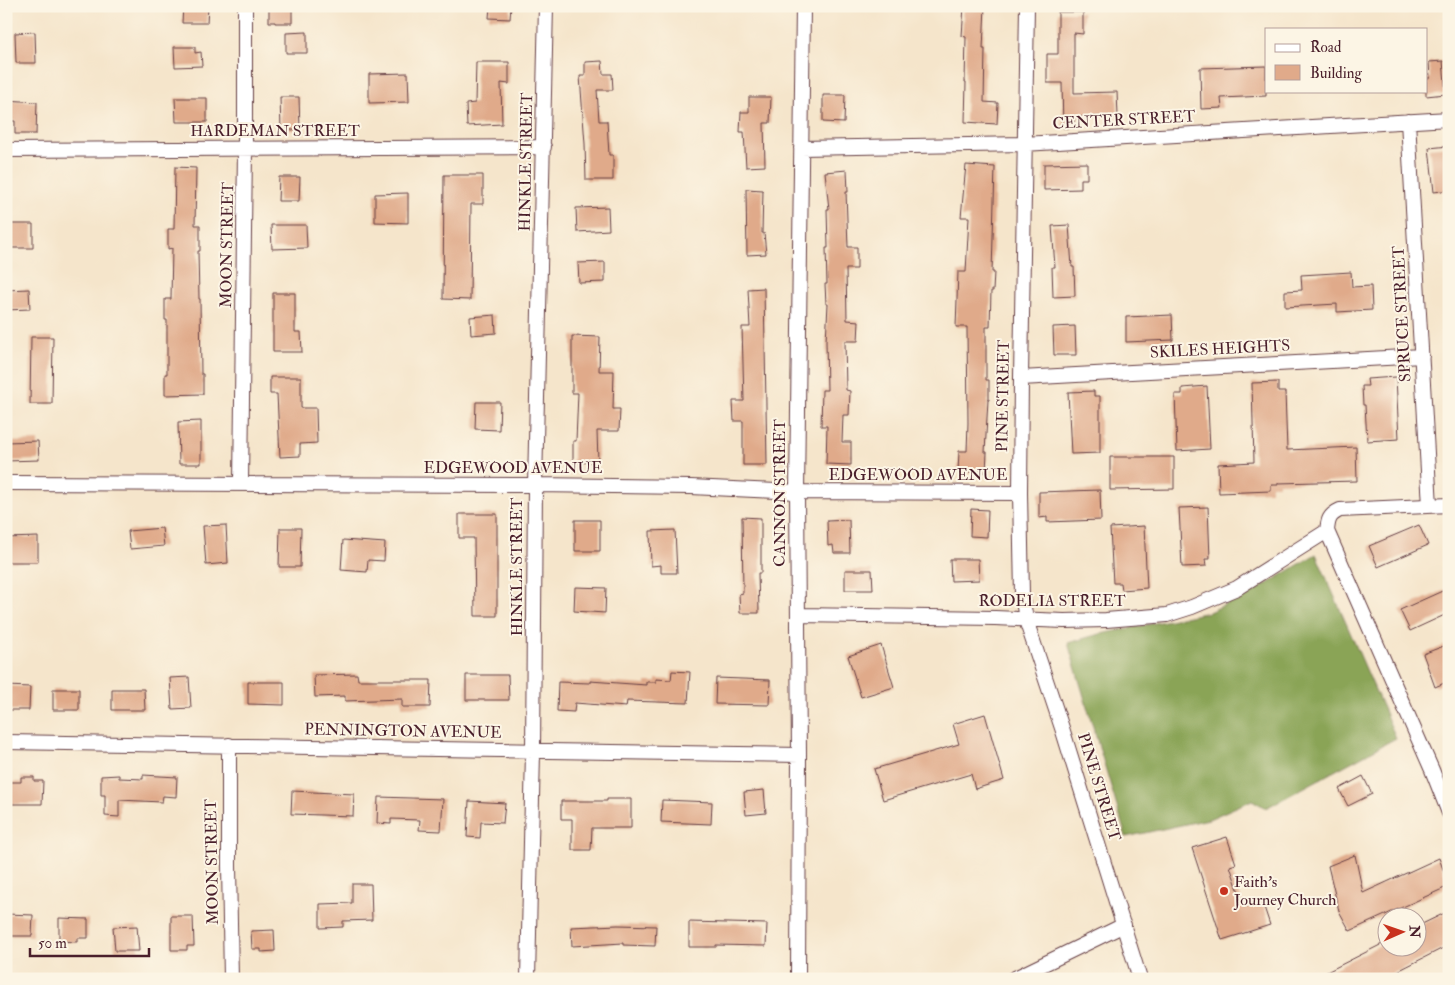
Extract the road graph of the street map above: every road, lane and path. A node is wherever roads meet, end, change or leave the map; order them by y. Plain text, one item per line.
1 (245, 6) edge
2 (546, 6) edge
3 (803, 6) edge
4 (1027, 6) edge
5 (1449, 119) edge
6 (1408, 121) junction
7 (1024, 144) junction
8 (544, 146) junction
9 (801, 148) junction
10 (245, 149) junction
11 (6, 150) edge
12 (1422, 356) junction
13 (1021, 378) junction
14 (6, 483) edge
15 (241, 484) junction
16 (536, 485) junction
17 (797, 492) junction
18 (1020, 493) junction
19 (1449, 505) edge
20 (1430, 506) junction
21 (1327, 531) junction
22 (798, 615) junction
23 (1026, 620) junction
24 (6, 742) edge
25 (229, 745) junction
26 (533, 752) junction
27 (800, 755) junction
28 (1449, 813) edge
29 (1124, 925) junction
30 (231, 979) edge
31 (528, 979) edge
32 (798, 979) edge
33 (1012, 979) edge
34 (1140, 979) edge

1 - 10 street, MOON STREET
2 - 8 street, HINKLE STREET
3 - 9 street, CANNON STREET
4 - 7 street, PINE STREET
5 - 6 street, CENTER STREET
6 - 7 street, CENTER STREET
6 - 12 street, SPRUCE STREET
7 - 9 street, CENTER STREET
7 - 13 street, PINE STREET
8 - 10 street, HARDEMAN STREET
8 - 16 street, HINKLE STREET
9 - 17 street, CANNON STREET
10 - 11 street, HARDEMAN STREET
10 - 15 street, MOON STREET
12 - 13 street, SKILES HEIGHTS
12 - 20 street, SPRUCE STREET
13 - 18 street, PINE STREET
14 - 15 street, EDGEWOOD AVENUE
15 - 16 street, EDGEWOOD AVENUE
16 - 17 street, EDGEWOOD AVENUE
16 - 26 street, HINKLE STREET
17 - 18 street, EDGEWOOD AVENUE
17 - 22 street, CANNON STREET
18 - 23 street, PINE STREET
19 - 20 street, RODELIA STREET
20 - 21 street, RODELIA STREET
21 - 23 street, RODELIA STREET
21 - 28 street
22 - 23 street, RODELIA STREET
22 - 27 street, CANNON STREET
23 - 29 street, PINE STREET
24 - 25 street, PENNINGTON AVENUE
25 - 26 street, PENNINGTON AVENUE
25 - 30 street, MOON STREET
26 - 27 street, PENNINGTON AVENUE
26 - 31 street, HINKLE STREET
27 - 32 street, CANNON STREET
29 - 33 street
29 - 34 street, PINE STREET

